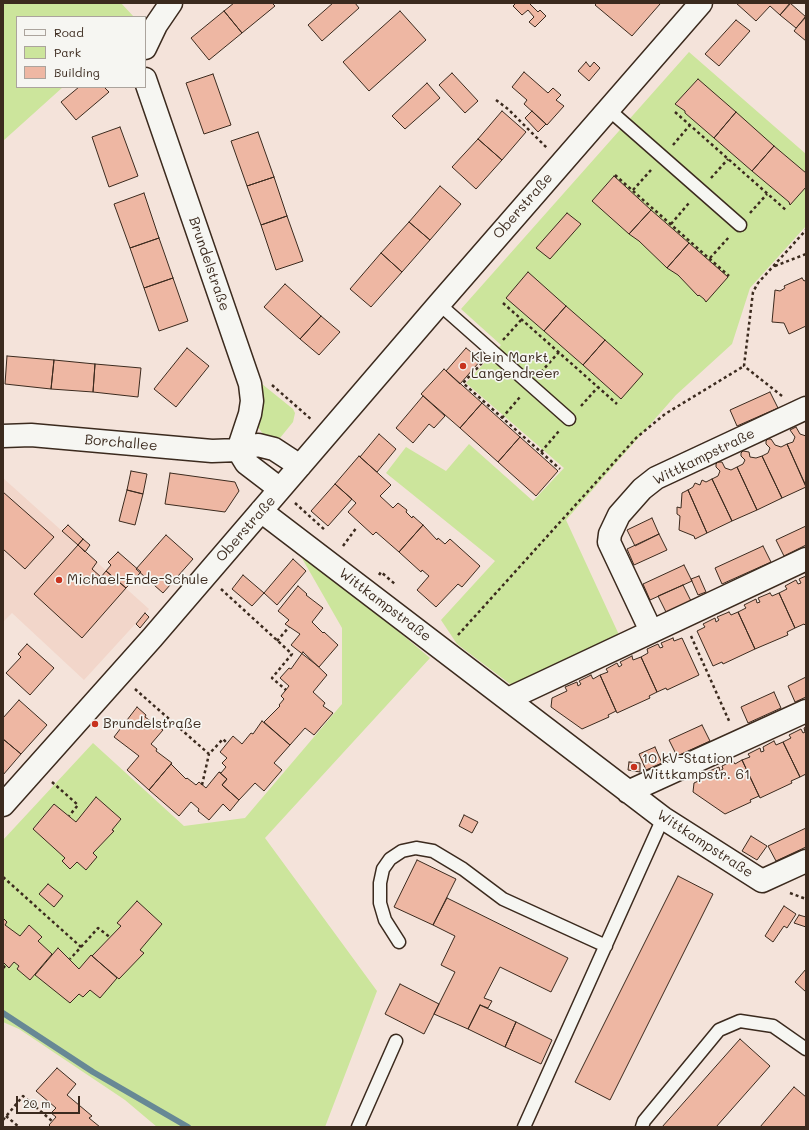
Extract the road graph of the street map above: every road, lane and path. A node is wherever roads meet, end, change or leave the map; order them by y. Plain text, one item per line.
1 (171, 3) edge
2 (701, 3) edge
3 (146, 46) edge
4 (146, 82) edge
5 (496, 100) dead end
6 (608, 109) junction
7 (675, 112) dead end
8 (561, 163) junction
9 (615, 175) dead end
10 (787, 211) dead end
11 (740, 225) dead end
12 (806, 230) edge
13 (806, 254) edge
14 (773, 267) junction
15 (729, 276) dead end
16 (503, 303) dead end
17 (439, 304) junction
18 (244, 366) junction
19 (744, 366) junction
20 (463, 384) dead end
21 (617, 404) dead end
22 (804, 409) edge
23 (569, 419) dead end
24 (328, 433) junction
25 (3, 436) edge
26 (238, 450) junction
27 (300, 466) junction
28 (560, 469) dead end
29 (280, 489) junction
30 (261, 511) junction
31 (358, 527) dead end
32 (343, 546) dead end
33 (806, 559) edge
34 (206, 575) junction
35 (682, 618) junction
36 (289, 627) dead end
37 (651, 631) junction
38 (277, 641) junction
39 (444, 651) junction
40 (286, 690) dead end
41 (508, 699) junction
42 (149, 702) dead end
43 (806, 711) edge
44 (739, 742) junction
45 (228, 743) dead end
46 (209, 754) junction
47 (36, 767) junction
48 (202, 785) dead end
49 (628, 792) junction
50 (3, 804) edge
51 (69, 816) dead end
52 (663, 818) junction
53 (806, 861) edge
54 (3, 877) edge
55 (111, 938) dead end
56 (399, 942) dead end
57 (606, 946) junction
58 (81, 947) junction
59 (70, 959) dead end
60 (6, 965) dead end
61 (3, 968) edge
62 (396, 1041) dead end
63 (806, 1050) edge
64 (6, 1116) junction
65 (3, 1120) edge
66 (52, 1121) dead end
67 (19, 1127) edge
68 (358, 1127) edge
69 (524, 1127) edge
70 (642, 1127) edge

1 - 3 street
2 - 6 street, Oberstraße
4 - 18 street, Brundelstraße
5 - 8 path
6 - 8 street, Oberstraße
6 - 11 lane
7 - 10 path
8 - 17 street, Oberstraße
9 - 15 path
12 - 14 path
13 - 14 path
14 - 19 path
16 - 21 path
17 - 23 lane
17 - 24 street, Oberstraße
18 - 24 path
18 - 26 street, Brundelstraße
19 - 22 path
19 - 39 path
20 - 28 path
22 - 37 street, Wittkampstraße
24 - 27 street, Oberstraße
25 - 26 street, Borchallee
26 - 27 street, Borchallee
26 - 29 street
27 - 29 street, Oberstraße
29 - 30 street, Oberstraße
30 - 34 street, Oberstraße
30 - 39 street, Wittkampstraße
31 - 32 path
33 - 35 street
34 - 38 path
34 - 47 street, Oberstraße
35 - 37 street
35 - 44 path
36 - 38 path
37 - 41 street
38 - 40 path
39 - 41 street, Wittkampstraße
41 - 49 street, Wittkampstraße
42 - 46 path
43 - 44 street
44 - 49 street
45 - 46 path
46 - 48 path
47 - 50 street, Oberstraße
47 - 51 path
49 - 52 street, Wittkampstraße
52 - 53 street, Wittkampstraße
52 - 57 lane
54 - 58 path
55 - 58 path
56 - 57 lane
57 - 69 lane
58 - 59 path
60 - 61 path
62 - 68 lane
63 - 70 lane
64 - 65 path
64 - 66 path
64 - 67 path

